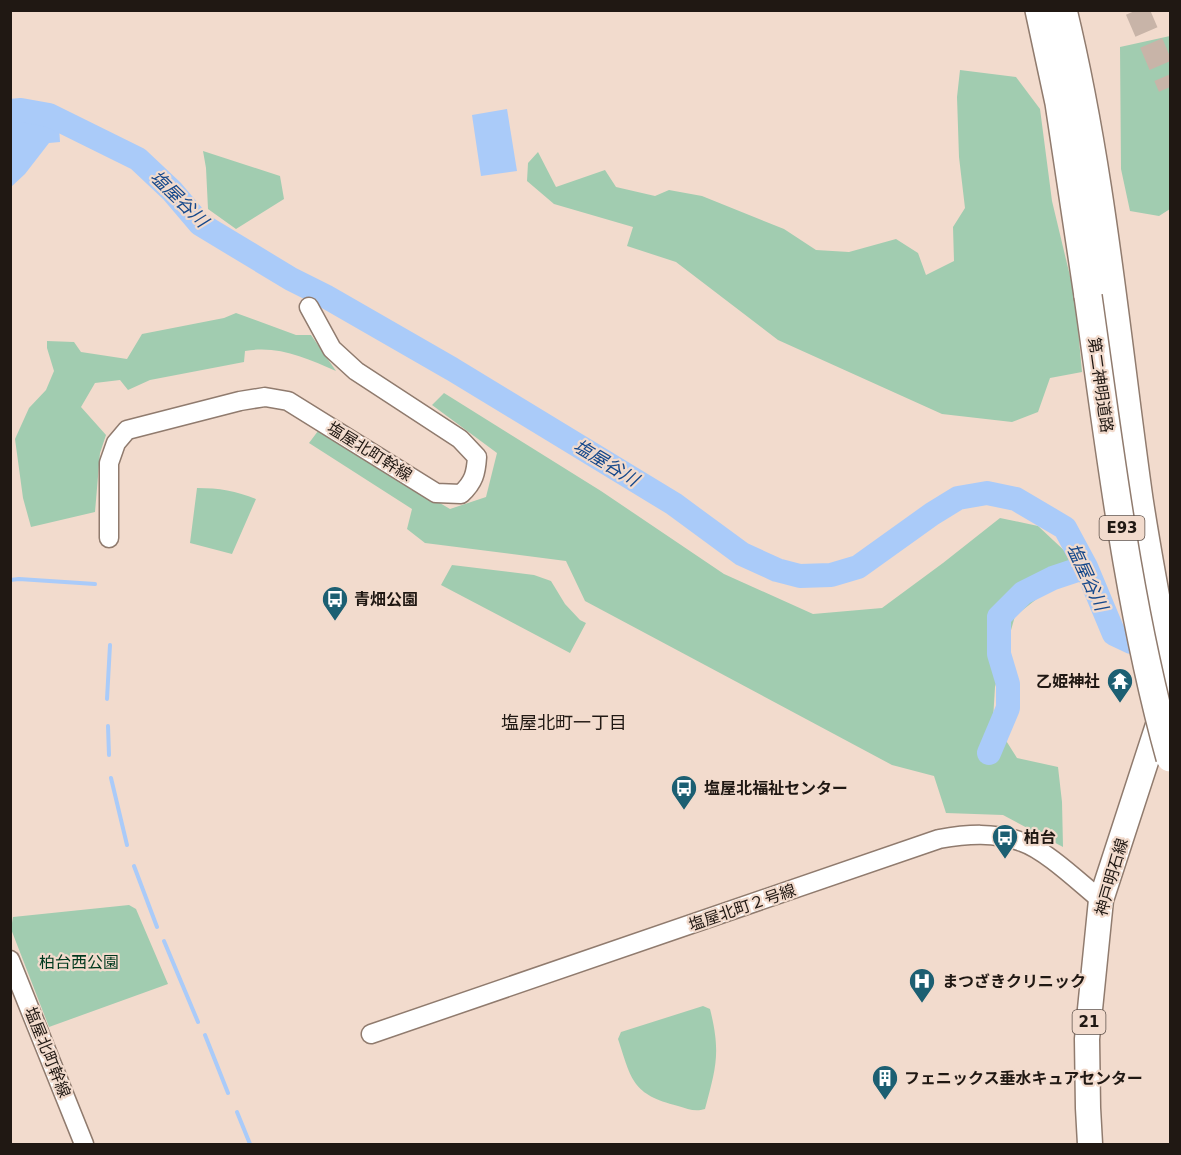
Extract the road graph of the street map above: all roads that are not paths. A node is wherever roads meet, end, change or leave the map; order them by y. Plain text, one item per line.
1 (1026, 10) edge
2 (1039, 10) edge
3 (1063, 10) edge
4 (1068, 10) edge
5 (1081, 94) junction
6 (1069, 166) junction
7 (309, 307) dead end
8 (109, 538) dead end
9 (1170, 674) edge
10 (1170, 688) edge
11 (1170, 758) edge
12 (1101, 900) junction
13 (10, 960) edge
14 (371, 1034) dead end
15 (84, 1144) edge
16 (1090, 1144) edge

1 - 6 highway
2 - 6 highway, 第二神明道路 / E93
3 - 5 highway, 第二神明道路 / E93
4 - 5 highway
5 - 9 highway, 第二神明道路 / E93
6 - 11 highway, 第二神明道路 / E93, bridge
7 - 8 street, 塩屋北町幹線
10 - 12 main road, 神戸明石線 / 21, bridge
12 - 14 street, 塩屋北町２号線
12 - 16 main road, 神戸明石線 / 21
13 - 15 street, 塩屋北町幹線

